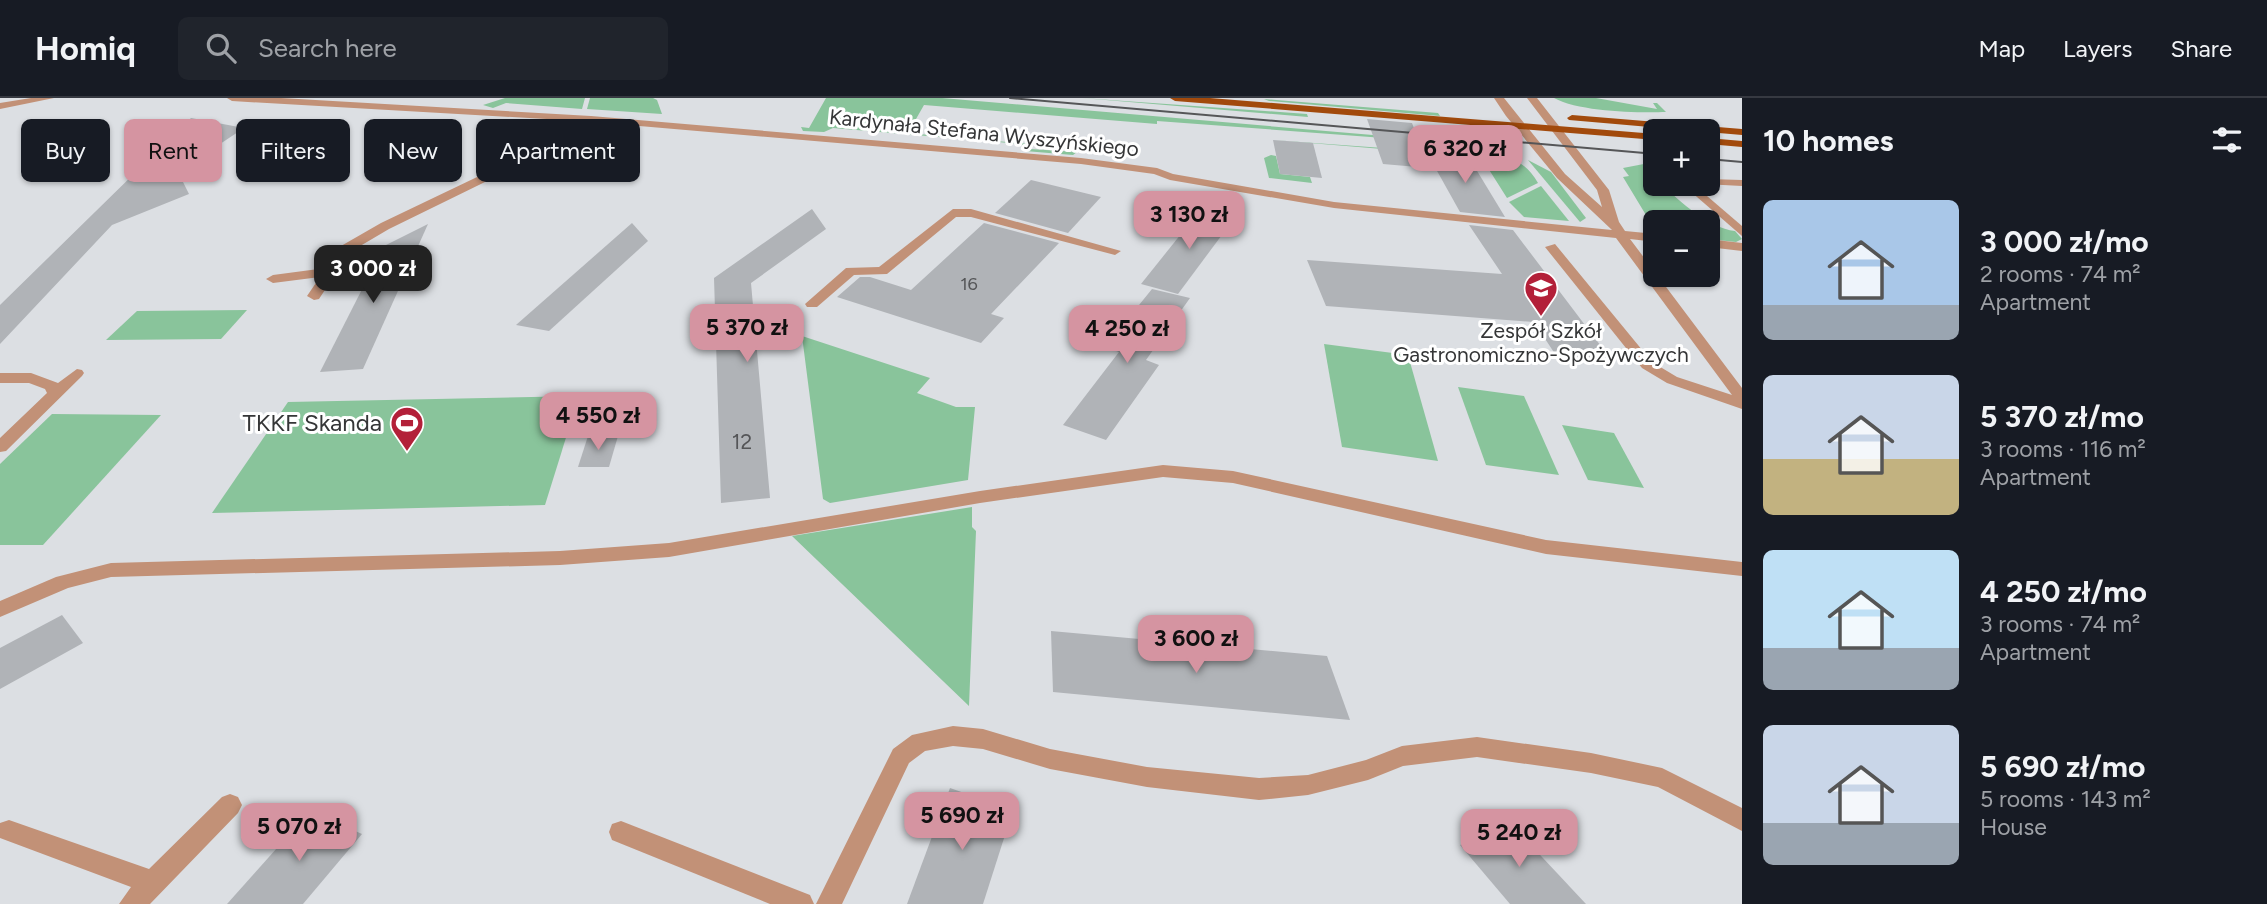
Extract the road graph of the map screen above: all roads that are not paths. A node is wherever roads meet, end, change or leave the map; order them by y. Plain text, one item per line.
1 (49, 98) edge
2 (232, 98) edge
3 (1175, 98) edge
4 (1303, 98) edge
5 (1499, 98) edge
6 (1532, 98) edge
7 (0, 106) edge
8 (1509, 114) junction
9 (1548, 116) junction
10 (591, 118) junction
11 (1520, 125) junction
12 (1557, 128) junction
13 (1742, 132) edge
14 (1643, 136) edge
15 (1720, 142) edge
16 (1742, 144) edge
17 (1720, 182) edge
18 (1742, 183) edge
19 (1700, 196) edge
20 (1716, 210) edge
21 (1720, 213) edge
22 (1720, 214) edge
23 (1742, 215) edge
24 (1617, 229) junction
25 (1742, 232) edge
26 (1643, 235) edge
27 (1720, 244) edge
28 (1551, 247) dead end
29 (1742, 247) edge
30 (1115, 251) dead end
31 (328, 272) junction
32 (273, 279) dead end
33 (314, 296) dead end
34 (812, 304) dead end
35 (77, 373) dead end
36 (0, 378) edge
37 (55, 394) junction
38 (1742, 398) edge
39 (1742, 404) edge
40 (0, 447) edge
41 (1742, 569) edge
42 (0, 609) edge
43 (230, 805) dead end
44 (1742, 820) edge
45 (9, 831) dead end
46 (621, 832) dead end
47 (153, 883) junction
48 (132, 904) edge
49 (801, 904) edge
50 (829, 904) edge

1 - 7 street
2 - 10 street, Kardynała Stefana Wyszyńskiego
3 - 11 main road
4 - 8 main road
5 - 8 street
6 - 9 street
8 - 9 main road
8 - 11 street
9 - 12 street
9 - 13 main road
10 - 24 street, Kardynała Stefana Wyszyńskiego
10 - 31 street
11 - 12 main road
11 - 24 street
12 - 14 main road
12 - 24 street
15 - 16 main road
17 - 18 street
19 - 20 street
21 - 23 street
22 - 25 street
24 - 26 street, Kardynała Stefana Wyszyńskiego
24 - 38 street
27 - 29 street
28 - 39 street
30 - 34 street
31 - 32 street
31 - 33 street
35 - 37 street
36 - 37 street
37 - 40 street
41 - 42 street
43 - 47 street
44 - 50 street
45 - 47 street
46 - 49 street
47 - 48 street

